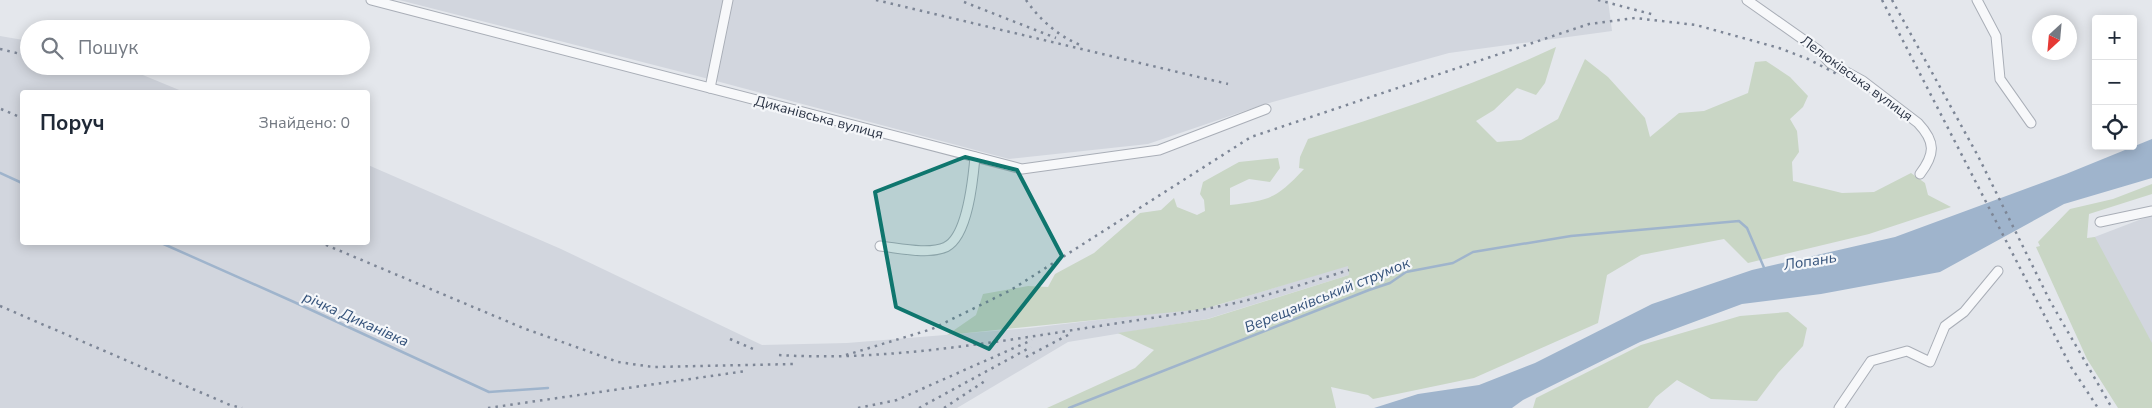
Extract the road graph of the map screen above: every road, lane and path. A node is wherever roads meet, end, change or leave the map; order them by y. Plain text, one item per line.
1 (372, 0) edge
2 (728, 0) edge
3 (1747, 0) edge
4 (1977, 0) edge
5 (710, 88) junction
6 (1266, 109) dead end
7 (2031, 123) dead end
8 (975, 157) junction
9 (1920, 174) dead end
10 (2152, 211) edge
11 (2100, 222) dead end
12 (880, 246) dead end
13 (1998, 271) dead end
14 (1839, 408) edge

1 - 5 street, Диканівська вулиця
2 - 5 street
3 - 9 street, Лелюківська вулиця
4 - 7 street
5 - 8 street, Диканівська вулиця
6 - 8 street, Диканівська вулиця
8 - 12 street
10 - 11 street
13 - 14 street

